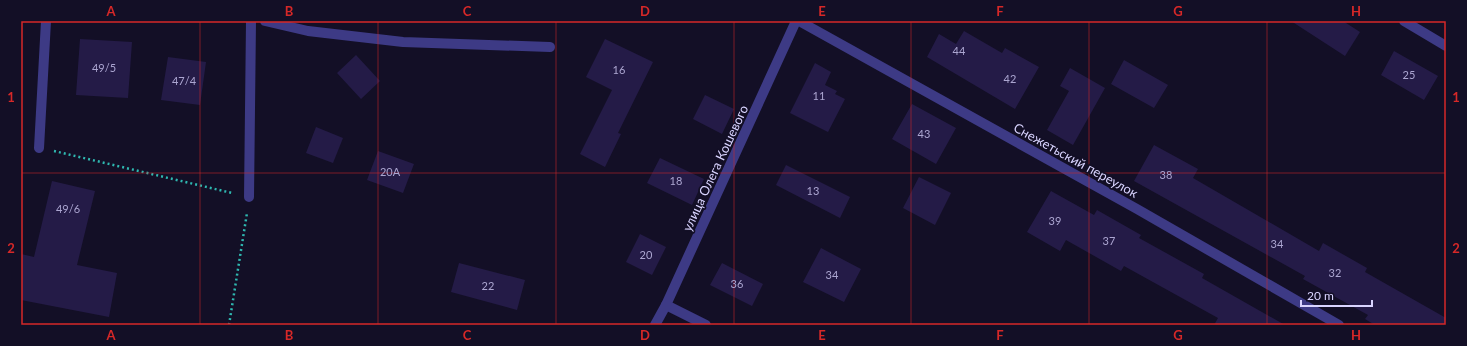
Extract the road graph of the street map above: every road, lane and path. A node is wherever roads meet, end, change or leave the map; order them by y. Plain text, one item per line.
1 (46, 21) edge
2 (251, 21) edge
3 (265, 21) edge
4 (797, 21) edge
5 (1404, 21) edge
6 (1446, 46) edge
7 (550, 47) dead end
8 (39, 148) joint
9 (249, 197) junction
10 (666, 305) junction
11 (229, 325) edge
12 (655, 325) edge
13 (706, 325) edge
14 (1339, 325) edge

1 - 8 street
2 - 9 street
3 - 7 street
4 - 10 street, улица Олега Кошевого
4 - 14 street, Снежетьский переулок
5 - 6 street
8 - 9 path
9 - 11 path
10 - 12 street, улица Олега Кошевого
10 - 13 street

